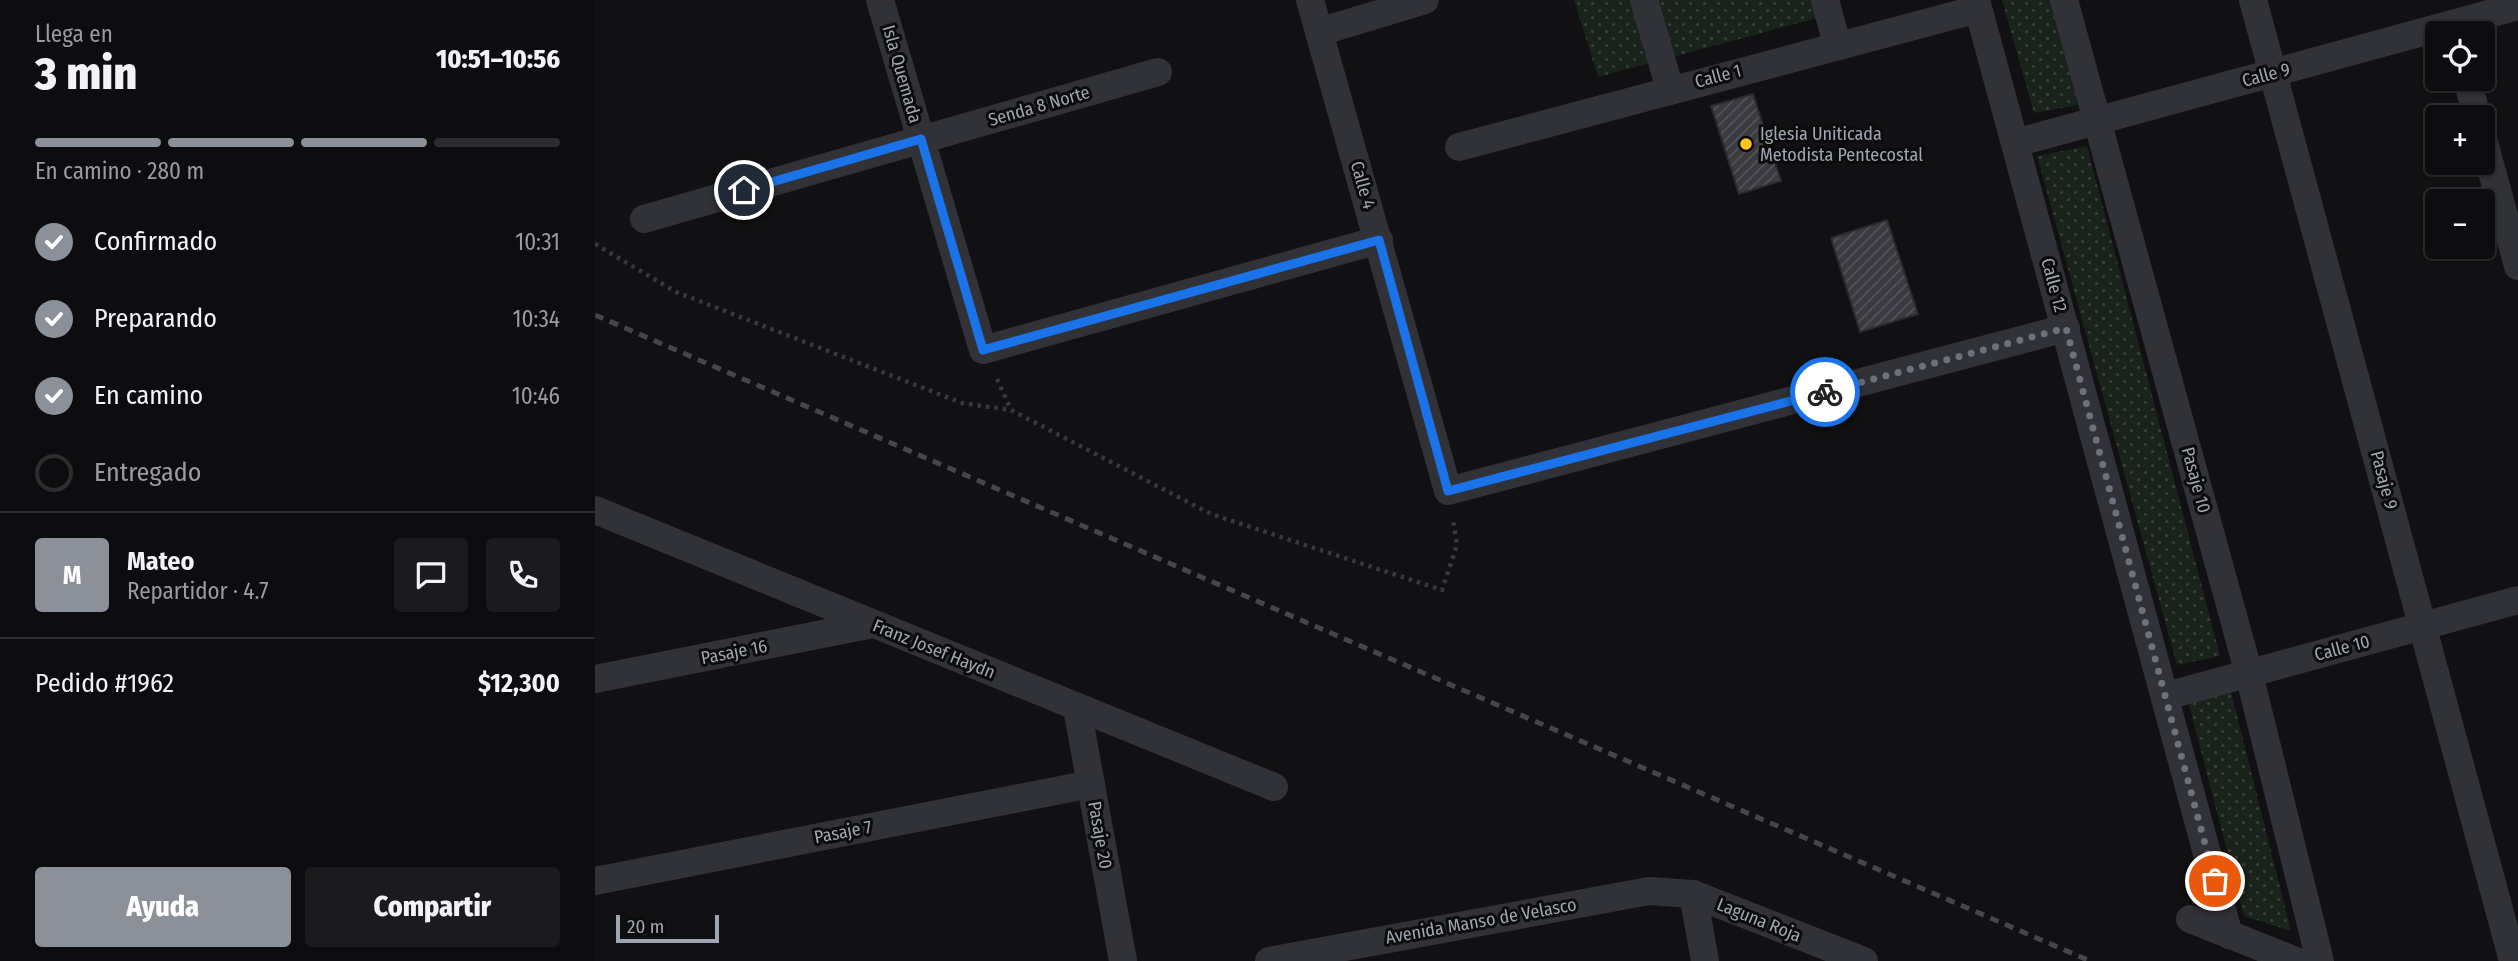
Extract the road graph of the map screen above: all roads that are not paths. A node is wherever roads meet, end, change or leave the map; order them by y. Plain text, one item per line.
1 (880, 0) edge
2 (1310, 0) edge
3 (1425, 0) edge
4 (1644, 0) edge
5 (1825, 0) edge
6 (2064, 0) edge
7 (2253, 0) edge
8 (1977, 4) edge
9 (2518, 6) edge
10 (2450, 19) edge
11 (1319, 32) junction
12 (1837, 44) junction
13 (1158, 72) dead end
14 (2273, 73) junction
15 (1670, 89) junction
16 (2097, 121) junction
17 (921, 139) junction
18 (2015, 143) junction
19 (1459, 147) dead end
20 (2493, 175) edge
21 (644, 219) dead end
22 (1379, 240) junction
23 (2518, 266) edge
24 (2066, 328) junction
25 (595, 510) edge
26 (2518, 600) edge
27 (873, 624) junction
28 (2424, 626) junction
29 (2249, 674) junction
30 (595, 680) edge
31 (2166, 696) junction
32 (1077, 708) junction
33 (1091, 784) junction
34 (1274, 788) dead end
35 (595, 881) edge
36 (1693, 894) junction
37 (2190, 919) dead end
38 (2229, 934) junction
39 (1339, 954) edge
40 (1123, 961) edge
41 (1269, 961) edge
42 (1705, 961) edge
43 (1864, 961) edge
44 (2296, 961) edge
45 (2321, 961) edge
46 (2514, 961) edge

1 - 17 street, Isla Quemada
2 - 11 street, Calle 4
3 - 11 street
4 - 15 street
5 - 12 street
6 - 16 street, Pasaje 10
7 - 14 street, Pasaje 9
8 - 12 street, Calle 1
8 - 18 street, Calle 12
9 - 10 street, Calle 9
10 - 14 street, Calle 9
11 - 22 street, Calle 4
12 - 15 street, Calle 1
13 - 17 street, Senda 8 Norte
14 - 16 street, Calle 9
14 - 28 street, Pasaje 9
15 - 19 street, Calle 1
16 - 18 street, Calle 9
16 - 29 street, Pasaje 10
17 - 21 street, Senda 8 Norte
17 - 22 street, Isla Quemada
18 - 24 street, Calle 12
20 - 23 street
22 - 24 street, Calle 4
24 - 31 street, Calle 12
25 - 27 street, Franz Josef Haydn
26 - 28 street, Calle 10
27 - 30 street, Pasaje 16
27 - 32 street, Franz Josef Haydn
28 - 29 street, Calle 10
28 - 46 street, Pasaje 9
29 - 31 street, Calle 10
29 - 45 street, Pasaje 10
31 - 38 street, Calle 12
32 - 33 street, Pasaje 20
32 - 34 street, Franz Josef Haydn
33 - 35 street, Pasaje 7
33 - 40 street, Pasaje 20
36 - 39 street, Avenida Manso de Velasco
36 - 42 street
36 - 43 street, Laguna Roja
37 - 38 street
38 - 44 street
39 - 41 street, Avenida Manso de Velasco

